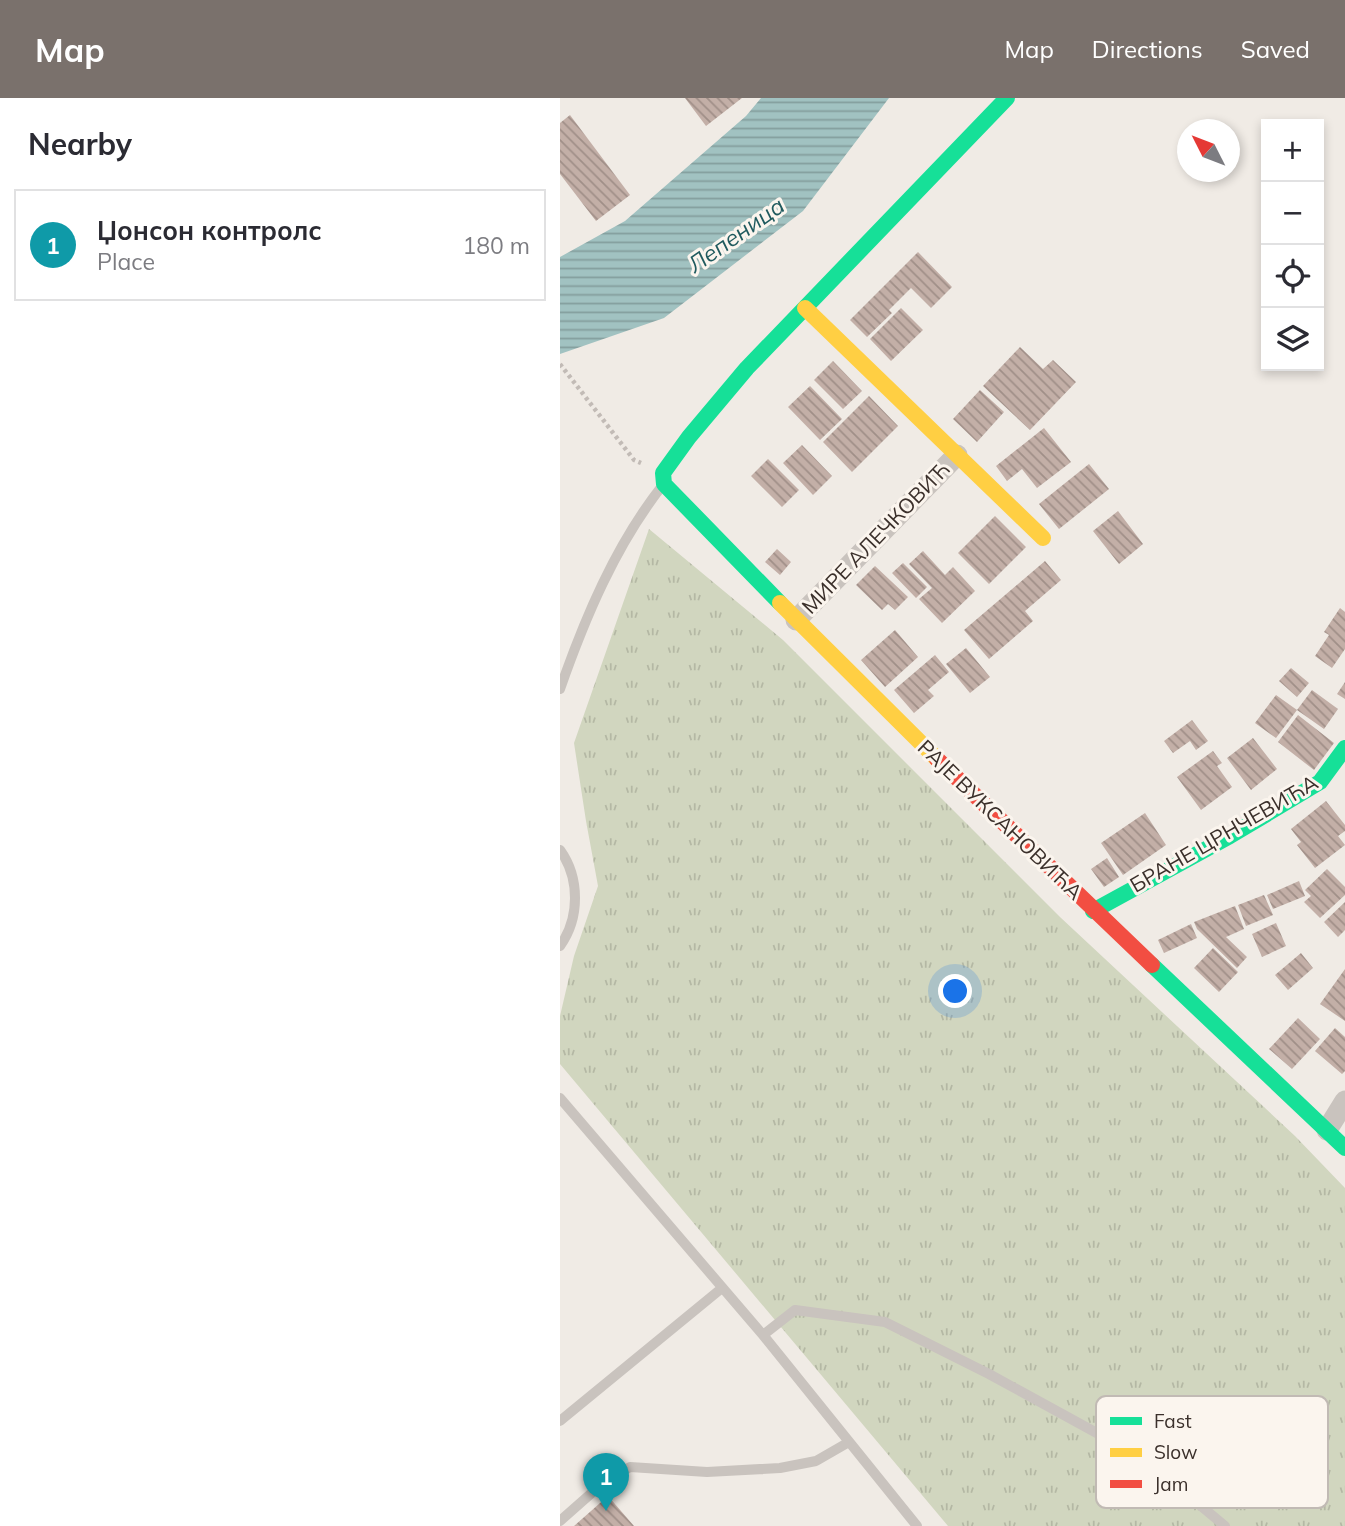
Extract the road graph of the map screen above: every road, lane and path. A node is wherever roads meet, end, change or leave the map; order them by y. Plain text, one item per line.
1 (1007, 98) edge
2 (805, 308) junction
3 (560, 364) edge
4 (957, 455) junction
5 (663, 478) junction
6 (1043, 538) dead end
7 (796, 620) junction
8 (560, 690) edge
9 (1345, 748) edge
10 (560, 850) edge
11 (1093, 911) junction
12 (560, 946) edge
13 (560, 1098) edge
14 (1345, 1101) edge
15 (1328, 1130) junction
16 (1345, 1148) edge
17 (722, 1287) junction
18 (763, 1335) junction
19 (560, 1421) edge
20 (1096, 1433) edge
21 (849, 1442) junction
22 (1203, 1508) edge
23 (560, 1521) edge
24 (917, 1526) edge
25 (1225, 1526) edge

1 - 2 street
2 - 4 street, МИРЕ АЛЕЧКОВИЋ
2 - 5 street
3 - 5 path
4 - 6 street, МИРЕ АЛЕЧКОВИЋ
4 - 7 street, МИРЕ АЛЕЧКОВИЋ
5 - 7 street, РАЈЕ ВУКСАНОВИЋА
5 - 8 lane
7 - 11 street, РАЈЕ ВУКСАНОВИЋА
9 - 11 street, БРАНЕ ЦРНЧЕВИЋА
10 - 12 lane
11 - 15 street, РАЈЕ ВУКСАНОВИЋА
13 - 17 lane
14 - 15 street
15 - 16 street, РАЈЕ ВУКСАНОВИЋА
17 - 18 lane
17 - 19 lane
18 - 20 lane
18 - 21 lane
21 - 23 lane
21 - 24 lane
22 - 25 lane

